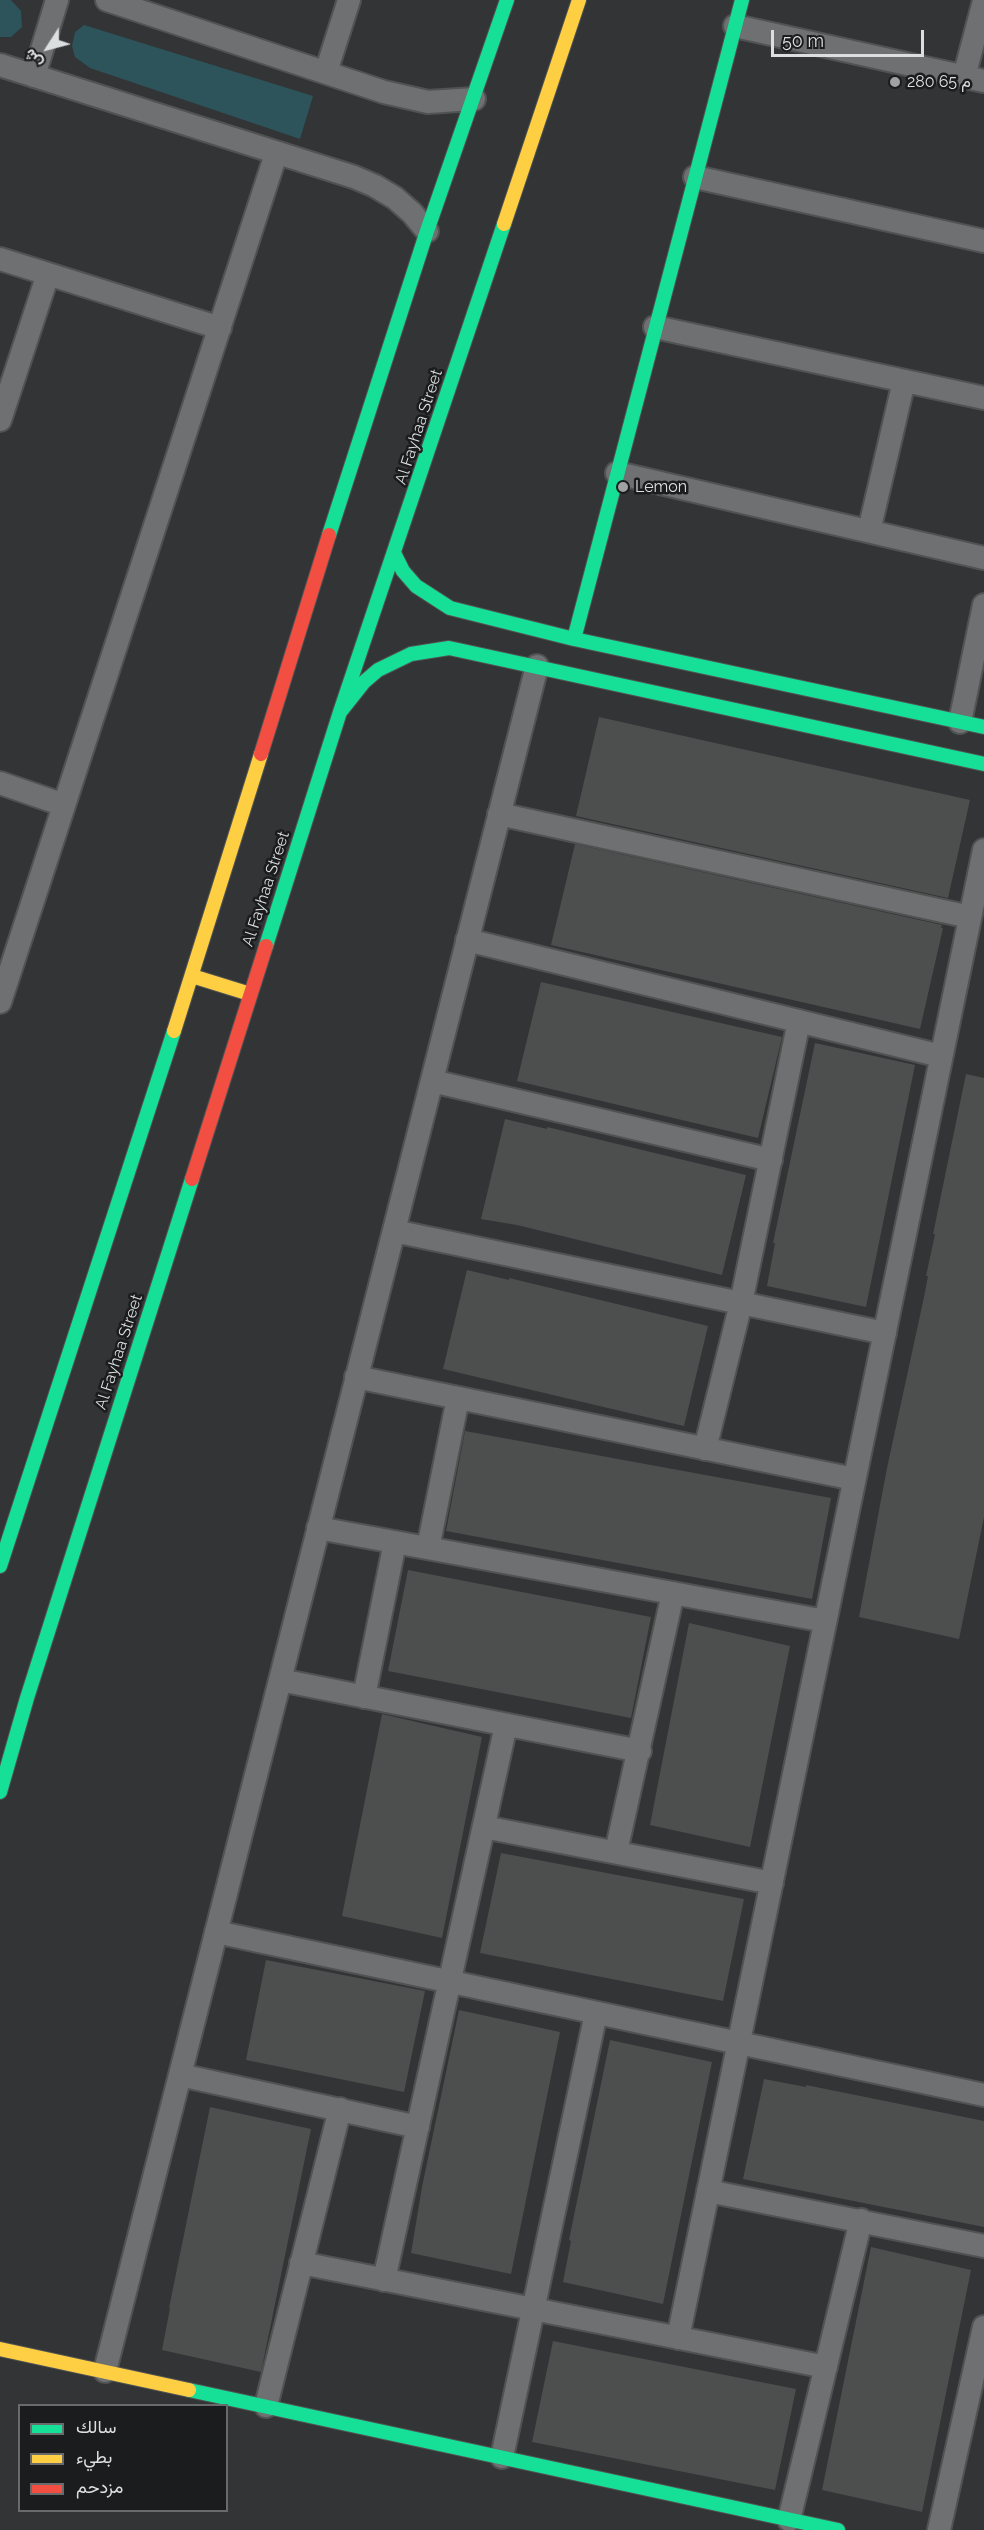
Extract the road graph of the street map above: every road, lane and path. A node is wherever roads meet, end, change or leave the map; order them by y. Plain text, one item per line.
1 (57, 0) edge
2 (107, 0) edge
3 (349, 0) edge
4 (507, 0) edge
5 (579, 0) edge
6 (742, 0) edge
7 (984, 1) edge
8 (735, 26) junction
9 (0, 65) edge
10 (326, 72) junction
11 (34, 76) junction
12 (974, 79) edge
13 (474, 99) junction
14 (276, 154) junction
15 (695, 177) junction
16 (428, 231) junction
17 (984, 241) edge
18 (0, 259) edge
19 (48, 274) junction
20 (656, 327) junction
21 (220, 328) junction
22 (904, 381) junction
23 (984, 398) edge
24 (0, 420) edge
25 (617, 474) junction
26 (869, 531) junction
27 (394, 553) junction
28 (984, 558) edge
29 (984, 605) edge
30 (574, 639) junction
31 (537, 666) junction
32 (340, 712) junction
33 (828, 712) junction
34 (960, 722) junction
35 (984, 728) edge
36 (984, 764) edge
37 (0, 783) edge
38 (64, 805) junction
39 (499, 814) junction
40 (984, 850) edge
41 (970, 917) junction
42 (467, 940) junction
43 (8, 952) edge
44 (192, 976) junction
45 (250, 994) junction
46 (0, 1002) edge
47 (799, 1021) junction
48 (941, 1056) junction
49 (432, 1081) junction
50 (771, 1160) junction
51 (394, 1231) junction
52 (741, 1303) junction
53 (885, 1333) junction
54 (356, 1377) junction
55 (458, 1398) junction
56 (705, 1449) junction
57 (855, 1479) junction
58 (318, 1528) junction
59 (395, 1542) junction
60 (428, 1548) junction
61 (0, 1566) edge
62 (673, 1593) junction
63 (825, 1621) junction
64 (280, 1680) junction
65 (364, 1697) junction
66 (506, 1725) junction
67 (640, 1751) junction
68 (0, 1792) edge
69 (484, 1827) junction
70 (616, 1852) junction
71 (772, 1883) junction
72 (216, 1932) junction
73 (450, 1982) junction
74 (596, 2013) junction
75 (739, 2043) junction
76 (180, 2075) junction
77 (984, 2095) edge
78 (340, 2109) junction
79 (418, 2127) junction
80 (708, 2192) junction
81 (861, 2220) junction
82 (984, 2246) edge
83 (301, 2263) junction
84 (384, 2280) junction
85 (534, 2309) junction
86 (984, 2327) edge
87 (678, 2338) junction
88 (0, 2349) edge
89 (826, 2367) junction
90 (105, 2371) junction
91 (977, 2394) edge
92 (266, 2406) junction
93 (502, 2457) junction
94 (789, 2520) junction
95 (838, 2530) edge
96 (939, 2530) edge

1 - 11 street
2 - 10 street
3 - 10 street
4 - 13 main road
5 - 27 main road, Al Fayhaa Street
6 - 8 main road
7 - 12 street
8 - 12 street
8 - 15 main road
9 - 11 street
10 - 13 street
11 - 14 street
13 - 16 main road
14 - 16 street
14 - 21 street
15 - 17 street
15 - 20 main road
16 - 44 main road
18 - 19 street
19 - 21 street
19 - 24 street
20 - 22 street
20 - 25 main road
21 - 38 street
22 - 23 street
22 - 26 street
25 - 26 street
25 - 30 main road
26 - 28 street
27 - 30 main road
27 - 32 main road, Al Fayhaa Street
29 - 34 street
30 - 33 main road
31 - 32 main road
31 - 33 main road
31 - 39 street
32 - 45 main road, Al Fayhaa Street
33 - 34 main road
33 - 36 main road
34 - 35 main road
37 - 38 street
38 - 43 street
39 - 41 street
39 - 42 street
40 - 41 street
41 - 48 street
42 - 47 street
42 - 49 street
43 - 46 street
44 - 45 main road
44 - 61 main road
45 - 68 main road, Al Fayhaa Street
47 - 48 street
47 - 50 street
48 - 53 street
49 - 50 street
49 - 51 street
50 - 52 street
51 - 52 street
51 - 54 street
52 - 53 street
52 - 56 street
53 - 57 street
54 - 55 street
54 - 58 street
55 - 56 street
55 - 60 street
56 - 57 street
57 - 63 street
58 - 59 street
58 - 64 street
59 - 60 street
59 - 65 street
60 - 62 street
62 - 63 street
62 - 67 street
63 - 71 street
64 - 65 street
64 - 72 street
65 - 66 street
66 - 67 street
66 - 69 street
67 - 70 street
69 - 70 street
69 - 73 street
70 - 71 street
71 - 75 street
72 - 73 street
72 - 76 street
73 - 74 street
73 - 79 street
74 - 75 street
74 - 85 street
75 - 77 street
75 - 80 street
76 - 78 street
76 - 90 street
78 - 79 street
78 - 83 street
79 - 84 street
80 - 81 street
80 - 87 street
81 - 82 street
81 - 89 street
83 - 84 street
83 - 92 street
84 - 85 street
85 - 87 street
85 - 93 street
86 - 91 street
87 - 89 street
88 - 90 main road
89 - 94 street
90 - 92 main road
91 - 96 street
92 - 93 main road
93 - 94 main road
94 - 95 main road

